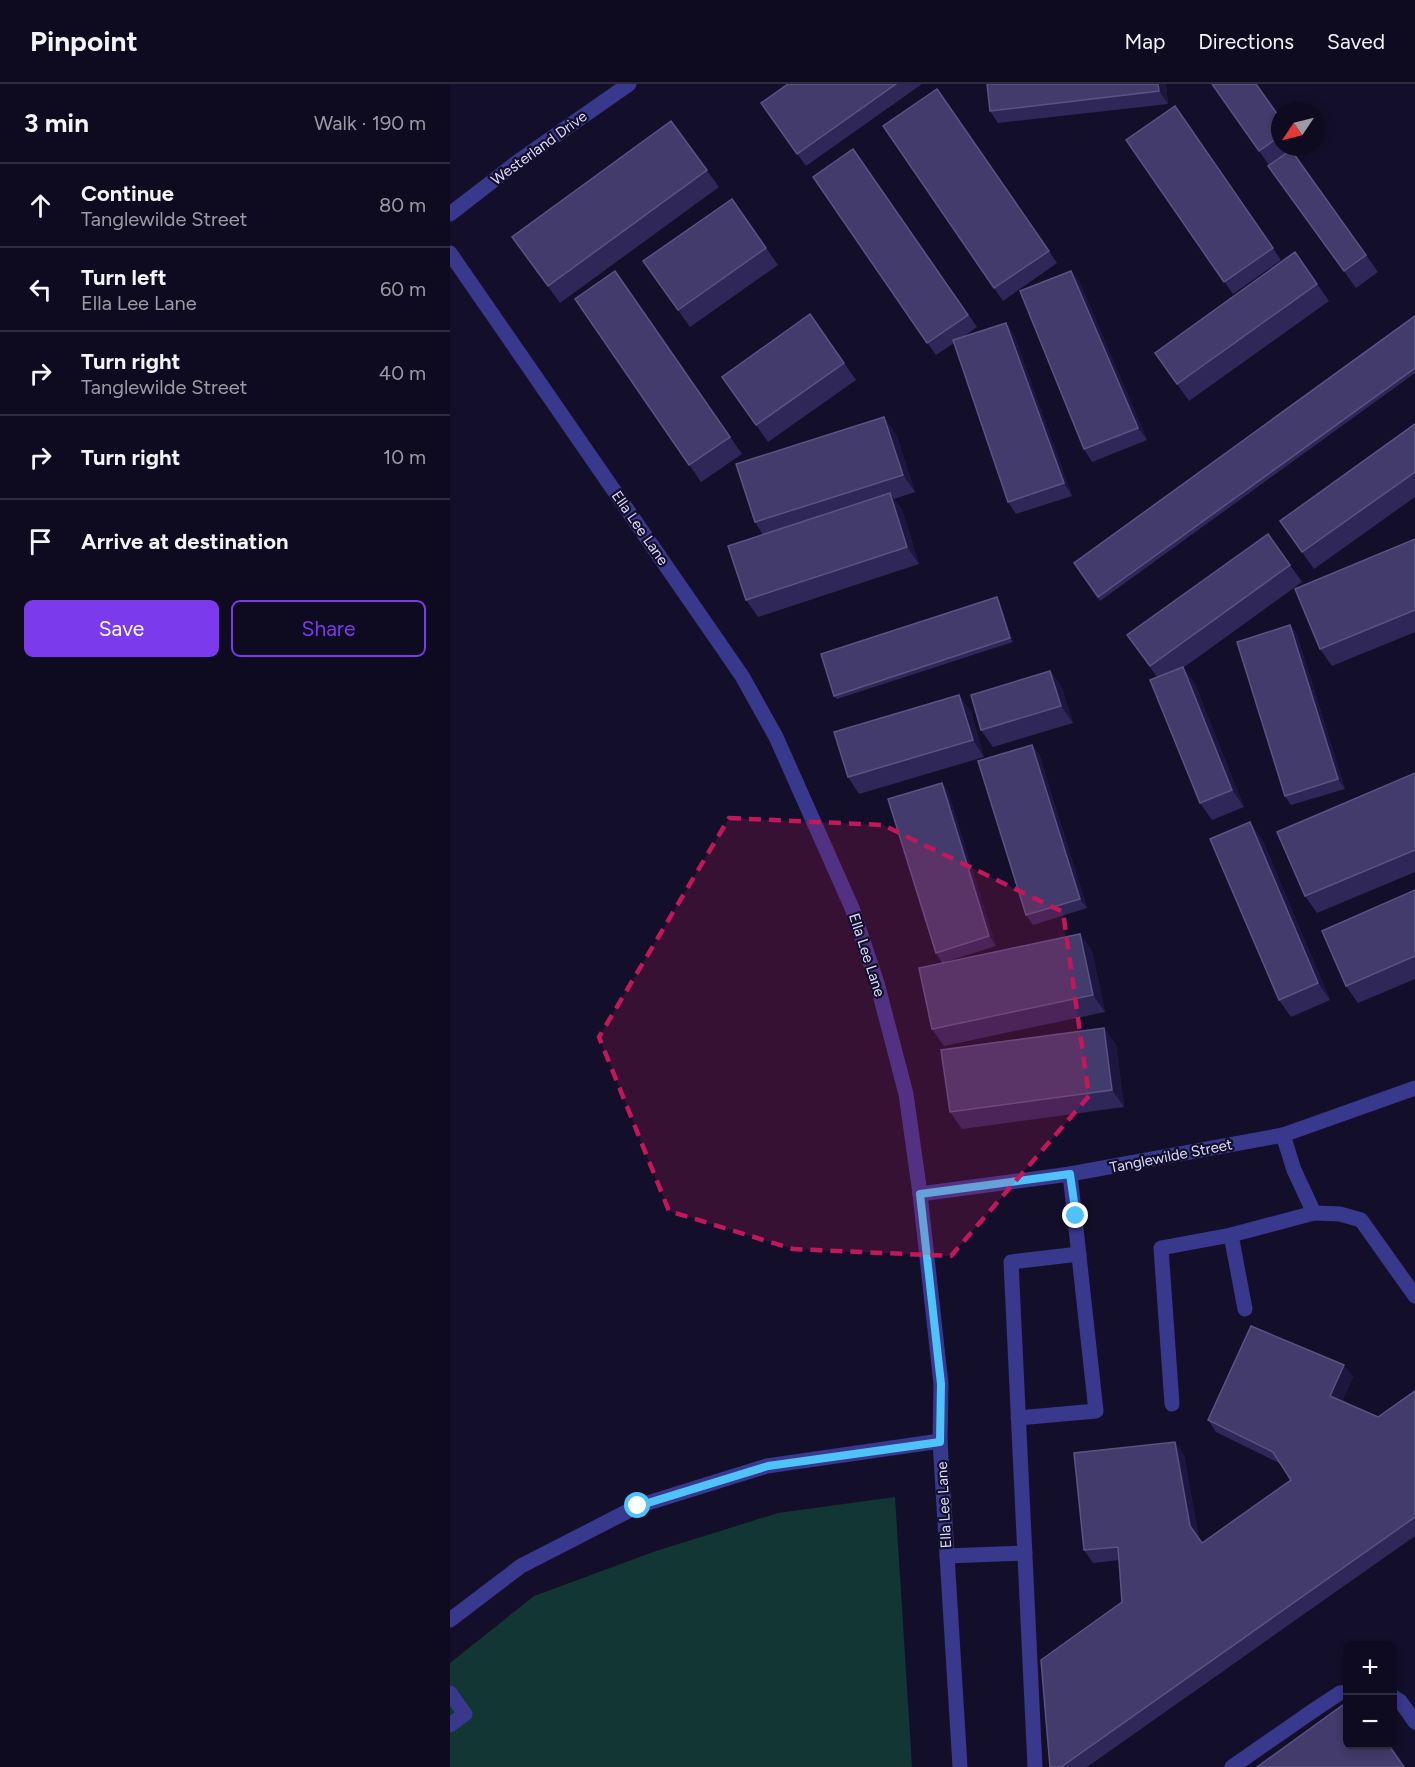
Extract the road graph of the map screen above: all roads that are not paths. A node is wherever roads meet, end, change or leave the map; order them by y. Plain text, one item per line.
1 (629, 84) edge
2 (450, 214) edge
3 (450, 253) edge
4 (1415, 1088) edge
5 (1283, 1135) junction
6 (1070, 1174) junction
7 (920, 1194) junction
8 (1314, 1213) junction
9 (1231, 1235) junction
10 (1079, 1254) junction
11 (1415, 1296) edge
12 (1245, 1309) dead end
13 (1172, 1404) dead end
14 (1018, 1418) junction
15 (940, 1442) junction
16 (1025, 1553) junction
17 (947, 1556) junction
18 (450, 1620) edge
19 (450, 1693) edge
20 (1343, 1693) edge
21 (1397, 1699) edge
22 (1415, 1722) edge
23 (450, 1725) edge
24 (960, 1767) edge
25 (1035, 1767) edge
26 (1232, 1767) edge

1 - 2 street, Westerland Drive
3 - 7 street, Ella Lee Lane
4 - 5 street, Tanglewilde Street
5 - 6 street, Tanglewilde Street
5 - 8 street
6 - 7 street, Tanglewilde Street
6 - 10 street
7 - 15 street, Ella Lee Lane
8 - 9 street
8 - 11 street
9 - 12 street
9 - 13 street
10 - 14 street
10 - 14 street
14 - 16 street
15 - 17 street, Ella Lee Lane
15 - 18 street
16 - 17 street
16 - 25 street
17 - 24 street, Ella Lee Lane
19 - 23 street
20 - 26 street
21 - 22 street

